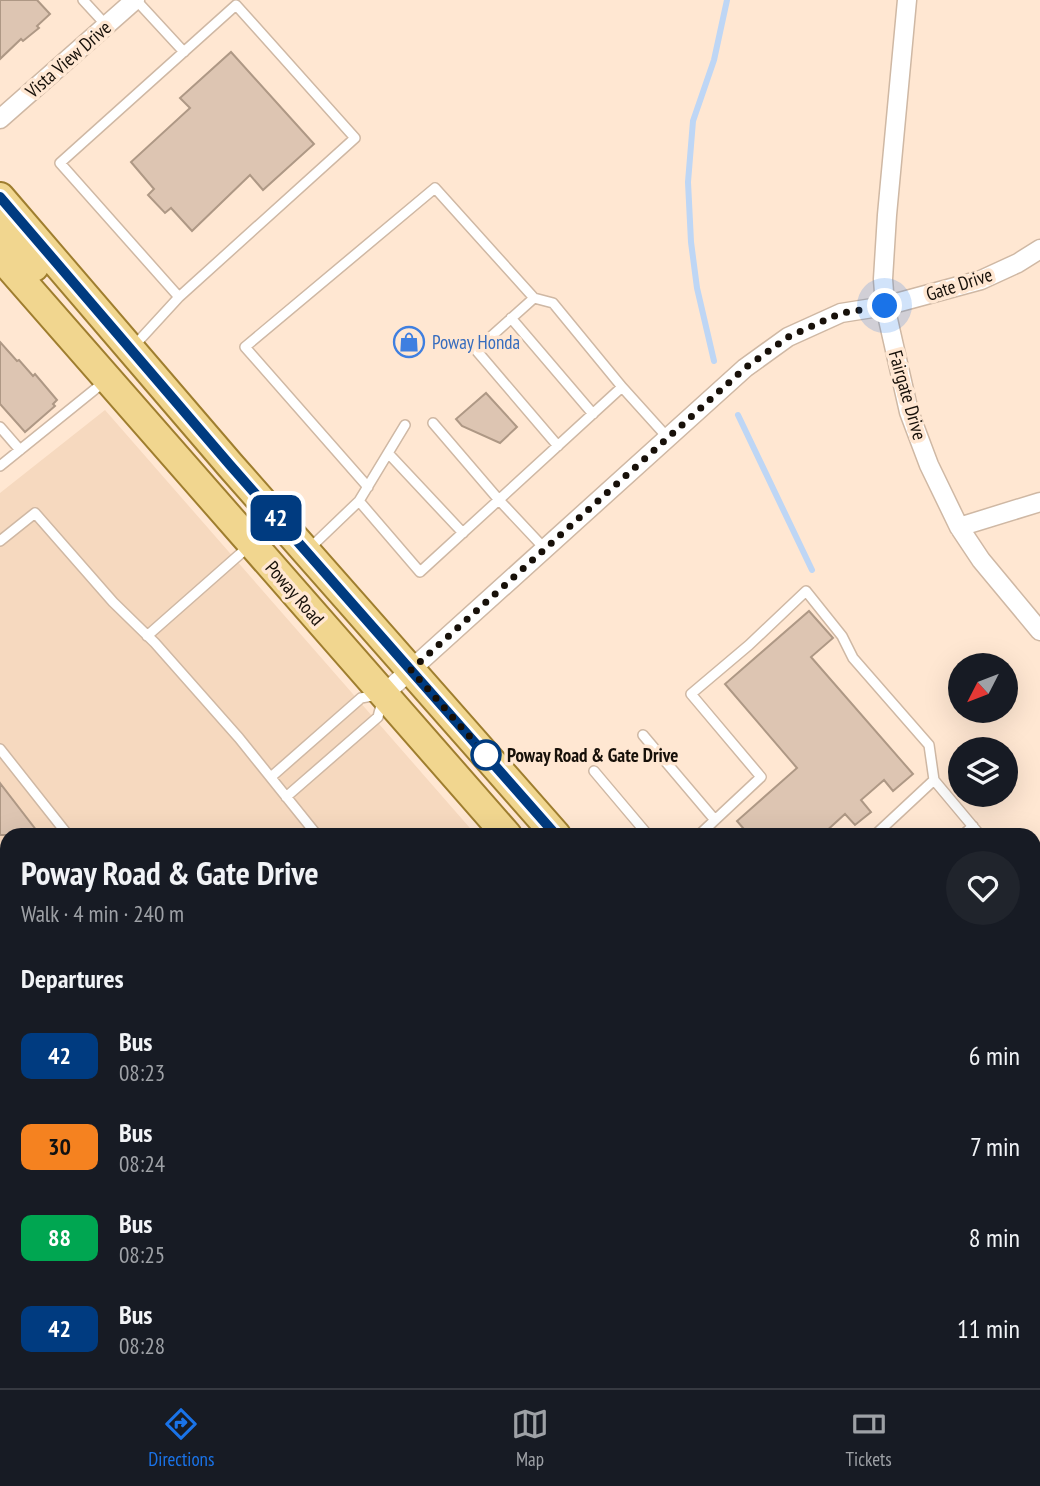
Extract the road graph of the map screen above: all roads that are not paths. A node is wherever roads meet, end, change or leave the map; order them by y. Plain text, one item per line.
1 (83, 0) edge
2 (136, 0) edge
3 (907, 0) edge
4 (106, 26) junction
5 (184, 52) junction
6 (0, 119) edge
7 (0, 197) edge
8 (0, 230) edge
9 (1040, 249) edge
10 (0, 256) edge
11 (179, 296) junction
12 (534, 298) junction
13 (885, 306) junction
14 (511, 318) junction
15 (130, 349) junction
16 (108, 379) junction
17 (622, 387) junction
18 (593, 414) junction
19 (433, 424) dead end
20 (405, 425) dead end
21 (0, 427) edge
22 (668, 438) junction
23 (558, 446) junction
24 (20, 450) junction
25 (388, 453) junction
26 (230, 465) junction
27 (0, 466) edge
28 (368, 486) junction
29 (359, 500) junction
30 (499, 500) junction
31 (1040, 502) edge
32 (959, 527) junction
33 (463, 533) junction
34 (0, 541) edge
35 (252, 544) junction
36 (545, 549) junction
37 (306, 551) junction
38 (1040, 631) edge
39 (147, 636) junction
40 (411, 670) junction
41 (384, 694) junction
42 (643, 735) dead end
43 (0, 749) edge
44 (594, 771) dead end
45 (271, 777) junction
46 (934, 780) junction
47 (286, 797) junction
48 (715, 820) junction
49 (973, 826) joint
50 (62, 828) edge
51 (311, 828) edge
52 (501, 828) edge
53 (550, 828) edge
54 (642, 828) edge
55 (709, 828) edge
56 (883, 828) edge
57 (971, 828) edge

1 - 4 lane
2 - 4 street, Vista View Drive
2 - 5 lane
3 - 13 street, Fairgate Drive
4 - 6 street, Vista View Drive
5 - 11 lane
5 - 11 lane
7 - 15 main road, Poway Road
8 - 15 main road
9 - 13 street, Gate Drive
10 - 16 main road, Poway Road
11 - 15 lane
12 - 14 lane
12 - 17 lane
12 - 28 lane
13 - 22 street, Gate Drive
13 - 32 street, Fairgate Drive
14 - 18 lane
14 - 23 lane
15 - 26 main road, Poway Road
16 - 24 lane
16 - 26 main road
16 - 35 main road, Poway Road
17 - 18 lane
17 - 22 lane
18 - 23 lane
19 - 30 lane
20 - 25 lane
21 - 24 lane
22 - 36 street, Gate Drive
23 - 30 lane
24 - 27 lane
25 - 28 lane
25 - 33 lane
26 - 37 main road, Poway Road
28 - 29 lane
29 - 33 lane
29 - 37 lane
30 - 33 lane
30 - 36 lane
31 - 32 street
32 - 38 street, Fairgate Drive
34 - 39 lane
35 - 39 lane
35 - 41 main road, Poway Road
36 - 40 street, Gate Drive
37 - 40 main road, Poway Road
39 - 45 lane
40 - 41 street, Gate Drive
40 - 53 main road, Poway Road
41 - 45 lane
41 - 47 lane
41 - 52 main road, Poway Road
42 - 48 lane
43 - 50 lane
44 - 54 lane
45 - 47 lane
46 - 48 lane
46 - 49 lane
46 - 56 lane
47 - 51 lane
48 - 55 lane
49 - 57 lane

